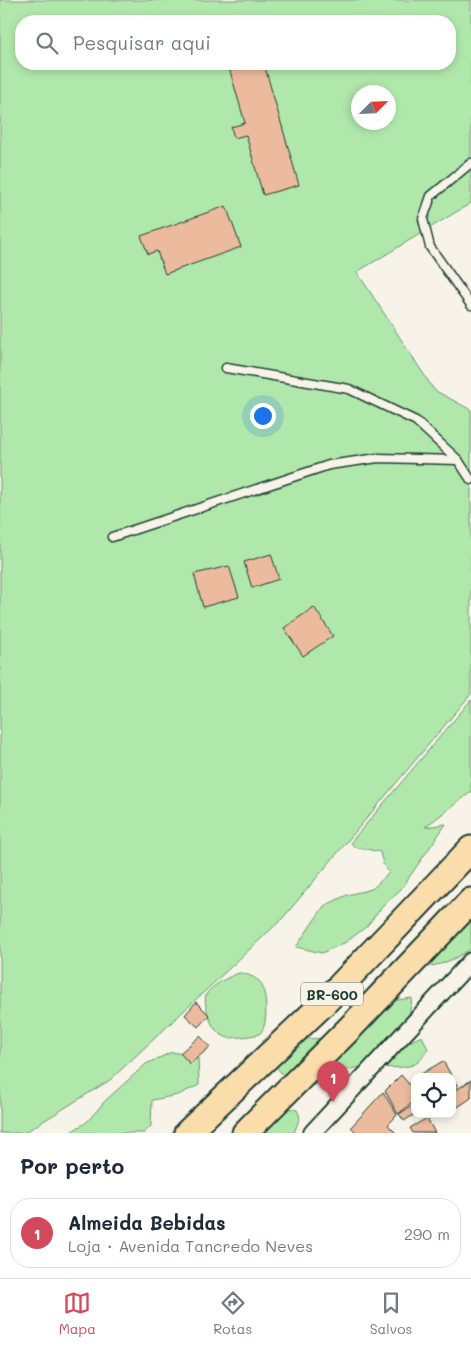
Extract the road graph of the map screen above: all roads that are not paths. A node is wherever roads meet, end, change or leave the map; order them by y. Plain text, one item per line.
1 (471, 163) edge
2 (471, 305) edge
3 (226, 368) dead end
4 (458, 460) junction
5 (471, 480) edge
6 (112, 537) dead end
7 (471, 849) edge
8 (471, 901) edge
9 (471, 961) edge
10 (187, 1133) edge
11 (245, 1133) edge
12 (312, 1133) edge

1 - 2 lane
3 - 4 lane
4 - 5 lane
4 - 6 lane
7 - 10 main road, BR-600
8 - 11 main road, BR-600
9 - 12 street

